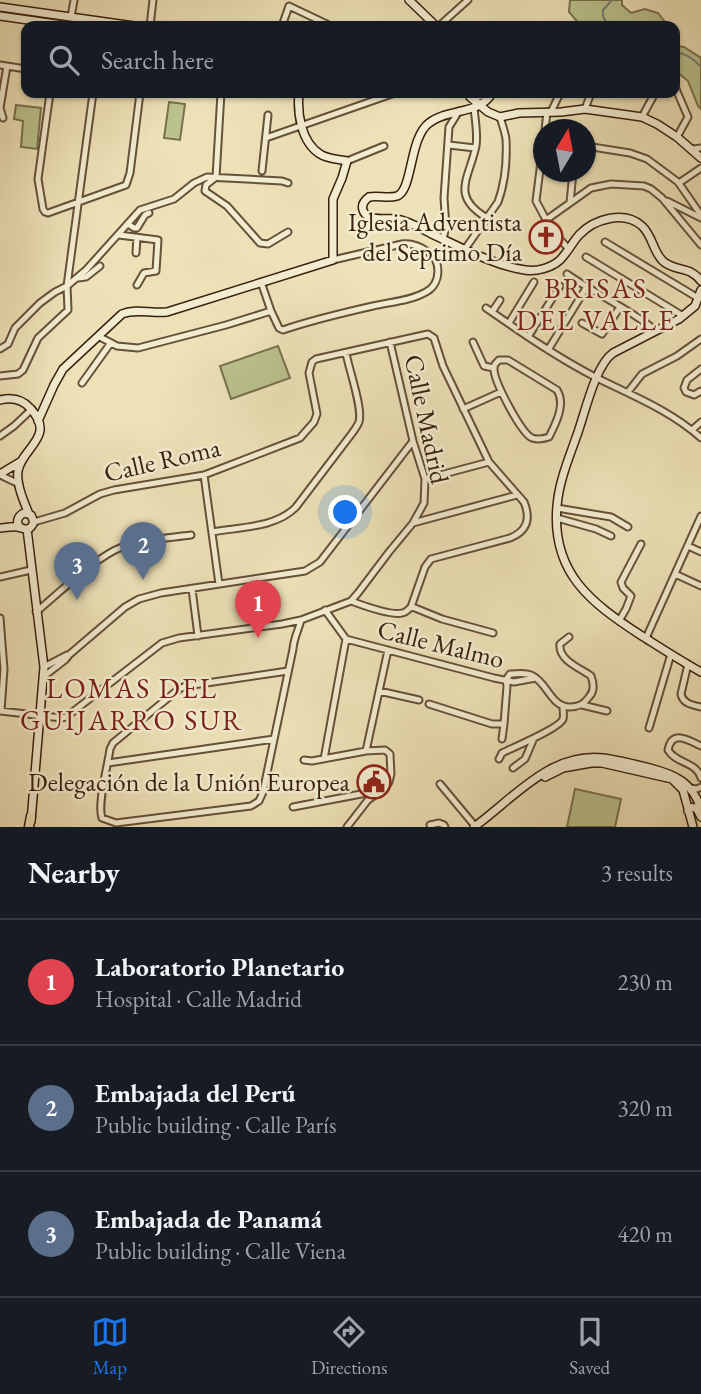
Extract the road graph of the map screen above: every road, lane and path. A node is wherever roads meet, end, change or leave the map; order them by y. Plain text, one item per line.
1 (74, 0) edge
2 (153, 0) edge
3 (468, 0) edge
4 (411, 1) edge
5 (0, 8) edge
6 (0, 16) edge
7 (59, 21) edge
8 (66, 21) edge
9 (71, 21) edge
10 (151, 21) edge
11 (284, 21) edge
12 (320, 21) edge
13 (432, 21) edge
14 (443, 21) edge
15 (3, 66) edge
16 (21, 68) edge
17 (49, 98) edge
18 (92, 98) edge
19 (139, 98) edge
20 (221, 98) edge
21 (298, 98) edge
22 (380, 98) edge
23 (467, 98) edge
24 (471, 98) edge
25 (487, 98) edge
26 (490, 98) edge
27 (557, 98) edge
28 (589, 98) edge
29 (652, 98) edge
30 (680, 98) edge
31 (476, 106) junction
32 (585, 109) junction
33 (462, 111) junction
34 (549, 112) junction
35 (268, 115) dead end
36 (502, 117) junction
37 (642, 117) junction
38 (3, 118) dead end
39 (547, 119) edge
40 (302, 125) junction
41 (677, 137) junction
42 (266, 138) junction
43 (449, 145) junction
44 (384, 146) dead end
45 (475, 148) junction
46 (596, 148) edge
47 (697, 149) edge
48 (701, 158) edge
49 (347, 161) junction
50 (701, 168) edge
51 (262, 171) dead end
52 (216, 177) junction
53 (538, 182) edge
54 (572, 182) edge
55 (288, 183) dead end
56 (679, 183) junction
57 (662, 198) junction
58 (79, 203) junction
59 (570, 203) junction
60 (149, 213) dead end
61 (701, 217) edge
62 (488, 218) junction
63 (546, 220) junction
64 (128, 223) junction
65 (288, 232) dead end
66 (119, 235) junction
67 (137, 237) junction
68 (443, 239) junction
69 (605, 242) dead end
70 (701, 245) edge
71 (568, 248) junction
72 (465, 249) junction
73 (136, 253) dead end
74 (586, 257) dead end
75 (333, 260) junction
76 (100, 266) dead end
77 (568, 274) dead end
78 (75, 279) junction
79 (701, 281) edge
80 (261, 282) junction
81 (534, 282) dead end
82 (137, 285) dead end
83 (67, 286) junction
84 (560, 286) dead end
85 (586, 288) junction
86 (701, 290) edge
87 (699, 299) junction
88 (500, 300) dead end
89 (620, 307) junction
90 (486, 308) dead end
91 (271, 311) junction
92 (492, 312) junction
93 (683, 316) junction
94 (509, 323) junction
95 (582, 323) dead end
96 (655, 330) junction
97 (98, 336) junction
98 (528, 337) junction
99 (701, 339) edge
100 (390, 342) junction
101 (473, 342) dead end
102 (110, 344) junction
103 (0, 349) edge
104 (548, 350) junction
105 (345, 353) junction
106 (494, 368) junction
107 (701, 369) edge
108 (0, 376) edge
109 (597, 378) junction
110 (82, 383) dead end
111 (701, 391) edge
112 (501, 392) junction
113 (628, 392) junction
114 (0, 400) edge
115 (32, 409) junction
116 (463, 410) junction
117 (38, 421) junction
118 (701, 422) edge
119 (692, 430) junction
120 (0, 436) edge
121 (701, 438) edge
122 (413, 441) junction
123 (23, 459) junction
124 (489, 462) junction
125 (0, 474) edge
126 (17, 474) junction
127 (204, 475) junction
128 (425, 479) junction
129 (19, 484) junction
130 (517, 495) junction
131 (557, 508) junction
132 (701, 517) edge
133 (557, 518) junction
134 (23, 521) junction
135 (34, 522) joint
136 (413, 523) junction
137 (628, 527) dead end
138 (0, 528) edge
139 (212, 532) junction
140 (191, 535) dead end
141 (611, 537) dead end
142 (641, 544) dead end
143 (688, 546) junction
144 (701, 552) edge
145 (30, 570) junction
146 (675, 574) junction
147 (0, 577) edge
148 (219, 584) junction
149 (701, 586) edge
150 (192, 589) junction
151 (351, 601) junction
152 (411, 607) junction
153 (325, 611) junction
154 (36, 612) junction
155 (0, 618) edge
156 (301, 620) junction
157 (619, 621) junction
158 (282, 624) junction
159 (494, 633) dead end
160 (295, 635) junction
161 (198, 636) junction
162 (569, 636) dead end
163 (646, 638) junction
164 (346, 639) junction
165 (388, 650) junction
166 (70, 654) junction
167 (671, 654) junction
168 (688, 664) junction
169 (44, 667) junction
170 (288, 671) junction
171 (701, 672) edge
172 (43, 678) junction
173 (506, 680) junction
174 (379, 691) junction
175 (419, 700) dead end
176 (429, 704) dead end
177 (582, 705) junction
178 (563, 707) junction
179 (701, 707) edge
180 (1, 711) edge
181 (607, 711) dead end
182 (40, 716) junction
183 (504, 724) junction
184 (649, 728) dead end
185 (534, 738) junction
186 (274, 739) junction
187 (502, 740) dead end
188 (701, 746) edge
189 (366, 751) junction
190 (324, 759) junction
191 (499, 759) dead end
192 (304, 760) dead end
193 (108, 763) junction
194 (513, 768) dead end
195 (701, 778) edge
196 (440, 784) dead end
197 (701, 787) edge
198 (690, 788) junction
199 (381, 791) junction
200 (293, 807) dead end
201 (701, 809) edge
202 (688, 811) junction
203 (31, 816) joint
204 (701, 817) edge
205 (430, 825) dead end
206 (693, 826) edge
207 (701, 826) edge
208 (30, 827) edge
209 (346, 827) edge
210 (445, 827) edge
211 (475, 827) edge
212 (481, 827) edge

1 - 9 street
2 - 10 street
3 - 14 street
4 - 13 main road
5 - 8 main road
6 - 7 main road
11 - 12 street
15 - 16 street
15 - 38 street
17 - 58 street
18 - 58 street
19 - 58 street
20 - 52 street
21 - 40 main road
22 - 40 street
23 - 33 main road
24 - 31 main road
25 - 31 main road
26 - 36 main road
27 - 34 street
28 - 32 street
29 - 37 street
30 - 41 street
31 - 33 main road
31 - 36 main road
31 - 45 street
32 - 34 main road
32 - 37 main road
33 - 43 street
33 - 68 main road
34 - 36 main road
34 - 39 street
35 - 42 street
36 - 62 street
37 - 41 main road
40 - 42 street
40 - 49 main road
41 - 47 main road
42 - 51 street
43 - 45 street
43 - 68 street
44 - 49 street
45 - 62 street
46 - 56 street
47 - 48 main road
49 - 75 main road
50 - 56 street
52 - 55 street
52 - 64 street
52 - 65 street
53 - 63 street
54 - 59 street
56 - 61 street
57 - 59 street
57 - 61 street
57 - 70 street
58 - 83 street
59 - 63 street
60 - 64 street
62 - 72 street
63 - 71 street
64 - 66 street
66 - 67 street
66 - 78 street
67 - 73 street
67 - 82 street
68 - 72 main road
69 - 87 street
71 - 72 main road
71 - 79 main road
74 - 93 street
75 - 80 main road
75 - 91 street
76 - 78 street
77 - 85 street
78 - 83 street
80 - 91 street
80 - 97 main road
81 - 94 street
83 - 103 street
83 - 108 street
84 - 98 street
85 - 89 street
85 - 104 street
86 - 87 main road
87 - 93 main road
88 - 92 street
89 - 95 street
89 - 96 street
90 - 92 street
91 - 102 street
92 - 94 street
93 - 96 main road
94 - 98 street
96 - 109 main road
97 - 102 street
97 - 117 main road
98 - 104 street
99 - 113 street
100 - 105 street, Calle Roma
100 - 116 street, Calle Roma
100 - 122 street, Calle Madrid
101 - 106 street
102 - 110 street
104 - 109 street
105 - 127 street, Calle Roma
105 - 139 street
106 - 112 street
106 - 112 street
107 - 111 street
109 - 113 street
109 - 131 main road
112 - 116 street
113 - 119 street
114 - 115 main road
115 - 117 main road
115 - 120 street
116 - 124 street
117 - 123 main road
118 - 119 street
119 - 121 street
122 - 128 street, Calle Madrid
122 - 148 street
123 - 125 main road
123 - 126 main road
124 - 128 street
124 - 130 street
125 - 126 street
125 - 129 street
126 - 129 main road
127 - 135 street, Calle Roma
127 - 139 street
128 - 136 street, Calle Madrid
129 - 134 main road
130 - 136 street
130 - 152 street
131 - 133 main road
131 - 137 street
132 - 143 street
133 - 141 street
133 - 157 main road
134 - 135 main road
134 - 138 main road
134 - 145 main road
136 - 151 street, Calle Madrid
139 - 148 street
140 - 154 street
142 - 157 street
143 - 144 street
143 - 146 street
145 - 147 street
145 - 154 main road
146 - 149 street
146 - 163 street
148 - 150 street
150 - 161 street
150 - 166 street
151 - 152 street
151 - 153 street
152 - 159 street
153 - 156 street
153 - 164 street, Calle Malmo
154 - 169 main road
155 - 180 street
156 - 158 street
156 - 160 street
157 - 163 main road
158 - 160 street
158 - 161 street
160 - 170 street
161 - 182 street
162 - 177 street
163 - 167 main road
164 - 165 street, Calle Malmo
164 - 190 street
165 - 173 street, Calle Malmo
165 - 174 street
166 - 169 street
166 - 172 street
167 - 168 main road
167 - 184 street
168 - 171 main road
168 - 179 street
169 - 172 main road
170 - 186 street
170 - 193 street
172 - 182 main road
173 - 178 street, Calle Malmo
173 - 183 street
174 - 175 street
174 - 189 street
176 - 183 street
177 - 178 street
177 - 181 street
178 - 185 street
180 - 182 street
182 - 203 main road
183 - 187 street
185 - 191 street
185 - 194 street
186 - 193 street
186 - 193 street
188 - 195 street
189 - 190 street
189 - 199 street
190 - 192 street
196 - 211 street
197 - 198 street
198 - 201 main road
198 - 211 main road
199 - 200 street
199 - 209 street
202 - 204 main road
202 - 206 main road
202 - 212 main road
203 - 208 main road
205 - 210 street
206 - 207 main road

